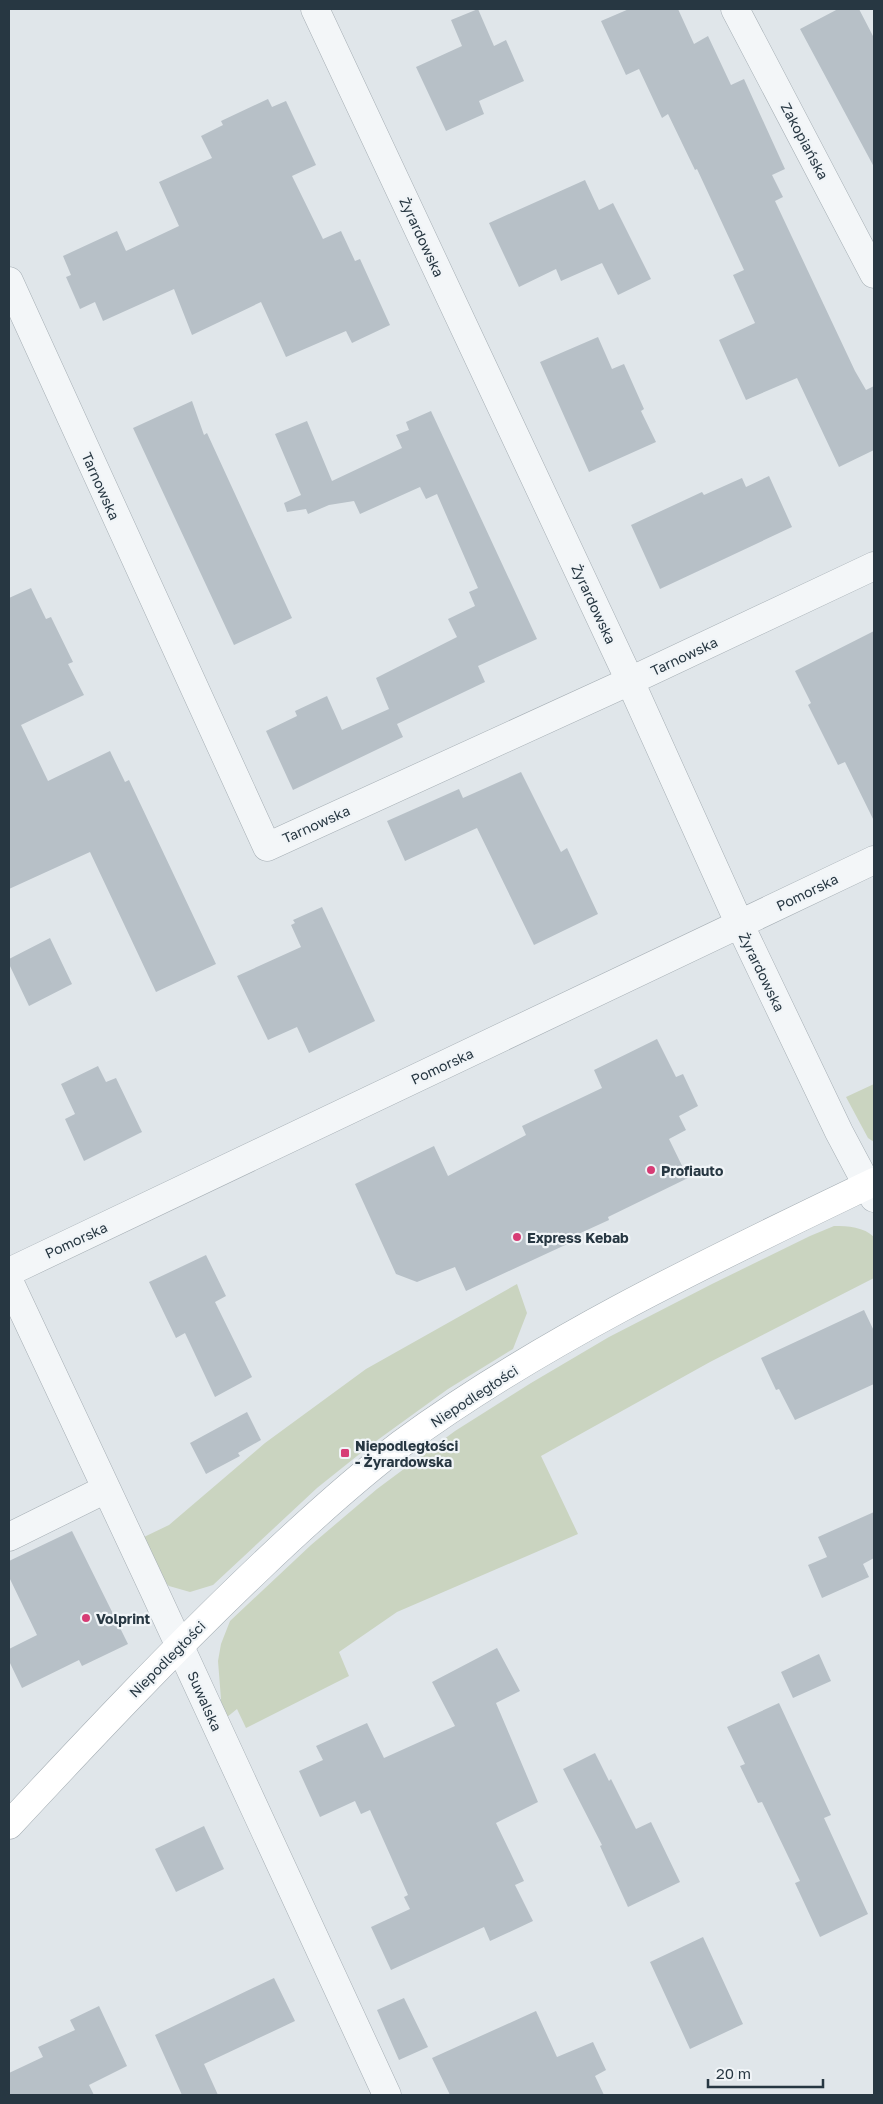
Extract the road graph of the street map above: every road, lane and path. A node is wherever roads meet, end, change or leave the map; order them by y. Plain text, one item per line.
1 (315, 9) edge
2 (735, 9) edge
3 (874, 274) edge
4 (9, 281) edge
5 (874, 566) edge
6 (630, 681) junction
7 (874, 860) edge
8 (740, 925) junction
9 (872, 1188) edge
10 (9, 1272) edge
11 (9, 1281) edge
12 (106, 1489) junction
13 (9, 1537) edge
14 (180, 1646) junction
15 (9, 1825) edge
16 (387, 2095) edge

1 - 6 street, Żyrardowska
2 - 3 street, Zakopiańska
4 - 6 street, Tarnowska
5 - 6 street, Tarnowska
6 - 8 street, Żyrardowska
7 - 8 street, Pomorska
8 - 9 street, Żyrardowska
8 - 10 street, Pomorska
9 - 14 street, Niepodległości
11 - 12 street, Suwalska
12 - 13 street
12 - 14 street, Suwalska
14 - 15 street, Niepodległości
14 - 16 street, Suwalska

